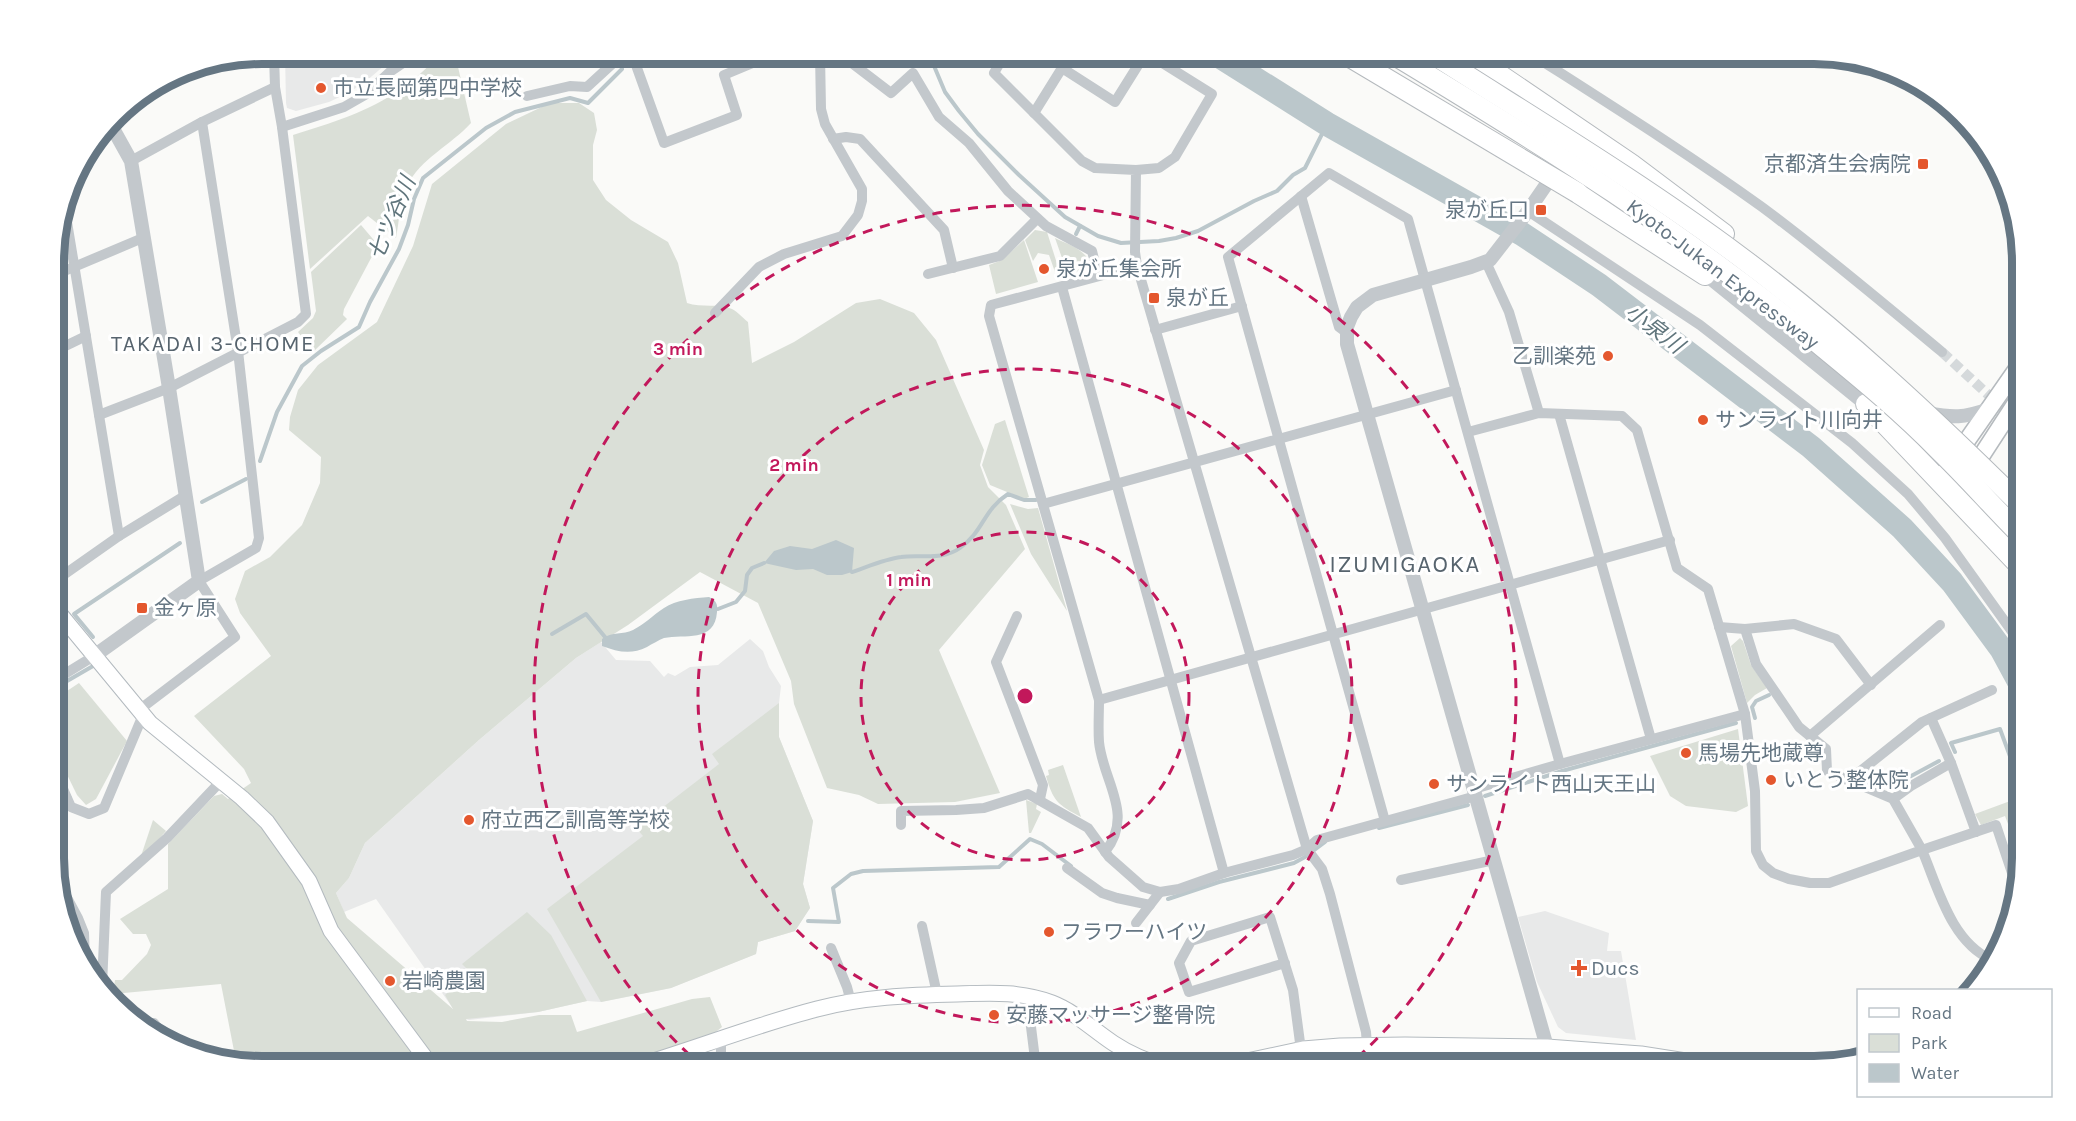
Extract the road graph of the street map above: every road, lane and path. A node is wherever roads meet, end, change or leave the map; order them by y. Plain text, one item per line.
1 (274, 64) edge
2 (401, 64) edge
3 (612, 64) edge
4 (637, 64) edge
5 (750, 64) edge
6 (820, 64) edge
7 (853, 64) edge
8 (999, 64) edge
9 (1140, 64) edge
10 (1163, 64) edge
11 (1362, 64) edge
12 (1410, 64) edge
13 (1449, 64) edge
14 (1468, 64) edge
15 (1484, 64) edge
16 (1546, 64) edge
17 (275, 87) junction
18 (527, 96) dead end
19 (1034, 113) junction
20 (202, 122) junction
21 (282, 127) junction
22 (115, 132) edge
23 (833, 139) junction
24 (1571, 150) junction
25 (131, 161) junction
26 (1136, 170) junction
27 (1599, 173) junction
28 (1301, 196) junction
29 (1527, 212) junction
30 (1037, 219) junction
31 (68, 228) edge
32 (145, 237) junction
33 (1491, 257) junction
34 (74, 266) junction
35 (1137, 266) junction
36 (953, 268) junction
37 (65, 270) edge
38 (928, 274) dead end
39 (1098, 275) junction
40 (1706, 275) junction
41 (1425, 280) junction
42 (1062, 287) junction
43 (1242, 306) junction
44 (715, 313) dead end
45 (1155, 330) junction
46 (1347, 333) junction
47 (86, 336) junction
48 (1844, 341) junction
49 (65, 346) edge
50 (238, 351) junction
51 (1942, 352) tunnel mouth
52 (2012, 376) edge
53 (169, 388) junction
54 (1456, 390) junction
55 (1866, 404) junction
56 (1989, 409) junction
57 (2012, 409) edge
58 (1927, 412) junction
59 (1539, 413) junction
60 (1558, 414) junction
61 (99, 415) junction
62 (1367, 415) junction
63 (1468, 432) junction
64 (1279, 439) junction
65 (1980, 458) junction
66 (1957, 459) junction
67 (1194, 463) junction
68 (1116, 484) junction
69 (2012, 487) edge
70 (186, 495) junction
71 (2012, 496) edge
72 (1043, 504) junction
73 (2012, 524) edge
74 (2012, 525) edge
75 (2012, 534) edge
76 (119, 536) junction
77 (1670, 540) junction
78 (2012, 558) edge
79 (1600, 560) junction
80 (64, 574) edge
81 (199, 581) junction
82 (1510, 585) junction
83 (1423, 609) junction
84 (1017, 616) dead end
85 (64, 620) edge
86 (1940, 625) dead end
87 (1719, 627) junction
88 (1745, 629) junction
89 (2012, 631) edge
90 (1333, 635) junction
91 (94, 656) junction
92 (1251, 658) junction
93 (64, 674) edge
94 (1171, 680) junction
95 (1871, 685) junction
96 (1992, 690) dead end
97 (1100, 700) junction
98 (141, 712) junction
99 (1744, 714) junction
100 (1930, 718) junction
101 (1810, 736) junction
102 (1652, 739) junction
103 (1951, 763) junction
104 (1560, 764) junction
105 (221, 781) junction
106 (1848, 781) junction
107 (64, 792) edge
108 (1475, 793) junction
109 (67, 799) junction
110 (1040, 799) junction
111 (1893, 799) junction
112 (64, 801) edge
113 (1385, 821) junction
114 (901, 825) dead end
115 (1976, 832) junction
116 (1307, 849) junction
117 (1922, 850) junction
118 (1105, 852) junction
119 (1494, 860) junction
120 (1067, 868) dead end
121 (2011, 870) edge
122 (1224, 873) junction
123 (1401, 880) dead end
124 (1160, 892) junction
125 (70, 903) edge
126 (1150, 905) junction
127 (1136, 923) dead end
128 (922, 926) dead end
129 (84, 945) edge
130 (831, 948) dead end
131 (1985, 957) edge
132 (1285, 963) junction
133 (103, 974) edge
134 (937, 994) junction
135 (1030, 997) junction
136 (850, 1002) junction
137 (721, 1040) junction
138 (1367, 1045) junction
139 (1547, 1047) junction
140 (1301, 1050) junction
141 (1594, 1051) junction
142 (424, 1056) edge
143 (669, 1056) edge
144 (719, 1056) edge
145 (1035, 1056) edge
146 (1139, 1056) edge
147 (1272, 1056) edge
148 (1592, 1056) edge
149 (1654, 1056) edge

1 - 17 street
2 - 21 street
3 - 18 street
4 - 5 street
6 - 23 street
7 - 30 street
8 - 19 street
9 - 19 street
10 - 26 street
11 - 40 highway, bridge
12 - 74 highway, Kyoto-Jukan Expressway, bridge
13 - 71 highway, Kyoto-Jukan Expressway, bridge
14 - 24 street
15 - 48 highway
16 - 51 street
17 - 20 street
17 - 21 street
19 - 26 street
20 - 25 street
20 - 50 street
21 - 50 street
22 - 25 street
23 - 36 street
23 - 44 street
24 - 27 street
24 - 29 street
25 - 32 street
26 - 35 street
27 - 40 street
27 - 48 street
28 - 41 street
28 - 43 street
28 - 46 street
29 - 33 street
29 - 89 street
30 - 36 street
30 - 39 street
31 - 34 street
32 - 34 street
32 - 53 street
33 - 41 street
33 - 59 street
34 - 37 street
34 - 47 street
35 - 39 street
35 - 45 street
36 - 38 street
39 - 42 street
40 - 55 street
41 - 46 street
41 - 54 street
42 - 68 street
42 - 72 street
43 - 45 street
43 - 64 street
45 - 67 street
46 - 62 street
47 - 49 street
47 - 61 street
48 - 58 street
50 - 53 street
50 - 81 street
52 - 56 main road
53 - 61 street
53 - 70 street
54 - 62 street
54 - 63 street
55 - 66 street
55 - 78 highway
56 - 58 street
56 - 66 main road
57 - 65 main road
58 - 66 street
59 - 60 street
59 - 63 street
60 - 77 street
60 - 79 street
61 - 76 street
62 - 64 street
62 - 83 street
63 - 82 street
64 - 67 street
64 - 90 street
65 - 66 main road
65 - 69 main road
66 - 73 highway
66 - 75 main road
67 - 68 street
67 - 92 street
68 - 72 street
68 - 94 street
70 - 76 street
70 - 81 street
72 - 97 street
76 - 80 street
77 - 79 street
77 - 87 street
79 - 82 street
79 - 102 street
81 - 91 street
81 - 98 street
82 - 83 street
82 - 104 street
83 - 90 street
83 - 108 street
84 - 110 street
85 - 91 main road
86 - 95 street
87 - 88 street
87 - 99 street
88 - 95 street
88 - 101 street
90 - 92 street
90 - 113 street
91 - 93 street
91 - 98 main road
92 - 94 street
92 - 116 street
94 - 97 street
94 - 122 street
95 - 101 street
96 - 100 street
97 - 118 street
98 - 105 main road
98 - 109 street
99 - 102 street
99 - 117 street
100 - 103 street
100 - 106 street
101 - 106 street
102 - 104 street
103 - 111 street
103 - 115 street
104 - 108 street
105 - 133 street
105 - 142 main road
106 - 111 street
107 - 109 street
108 - 113 street
108 - 119 street
109 - 112 street
110 - 114 street
110 - 118 street
111 - 117 street
113 - 116 street
115 - 117 street
115 - 121 street
116 - 122 street
116 - 138 street
117 - 131 street
118 - 124 street
119 - 123 street
119 - 139 street
120 - 126 street
122 - 124 street
124 - 126 street
125 - 129 street
126 - 127 street
128 - 134 street
130 - 136 street
132 - 132 street
132 - 140 street
134 - 135 main road
134 - 136 main road
135 - 145 street
135 - 146 main road
136 - 137 main road
137 - 143 main road
137 - 144 street
138 - 139 main road
138 - 140 main road
139 - 141 main road
140 - 147 main road
141 - 148 street
141 - 149 main road

